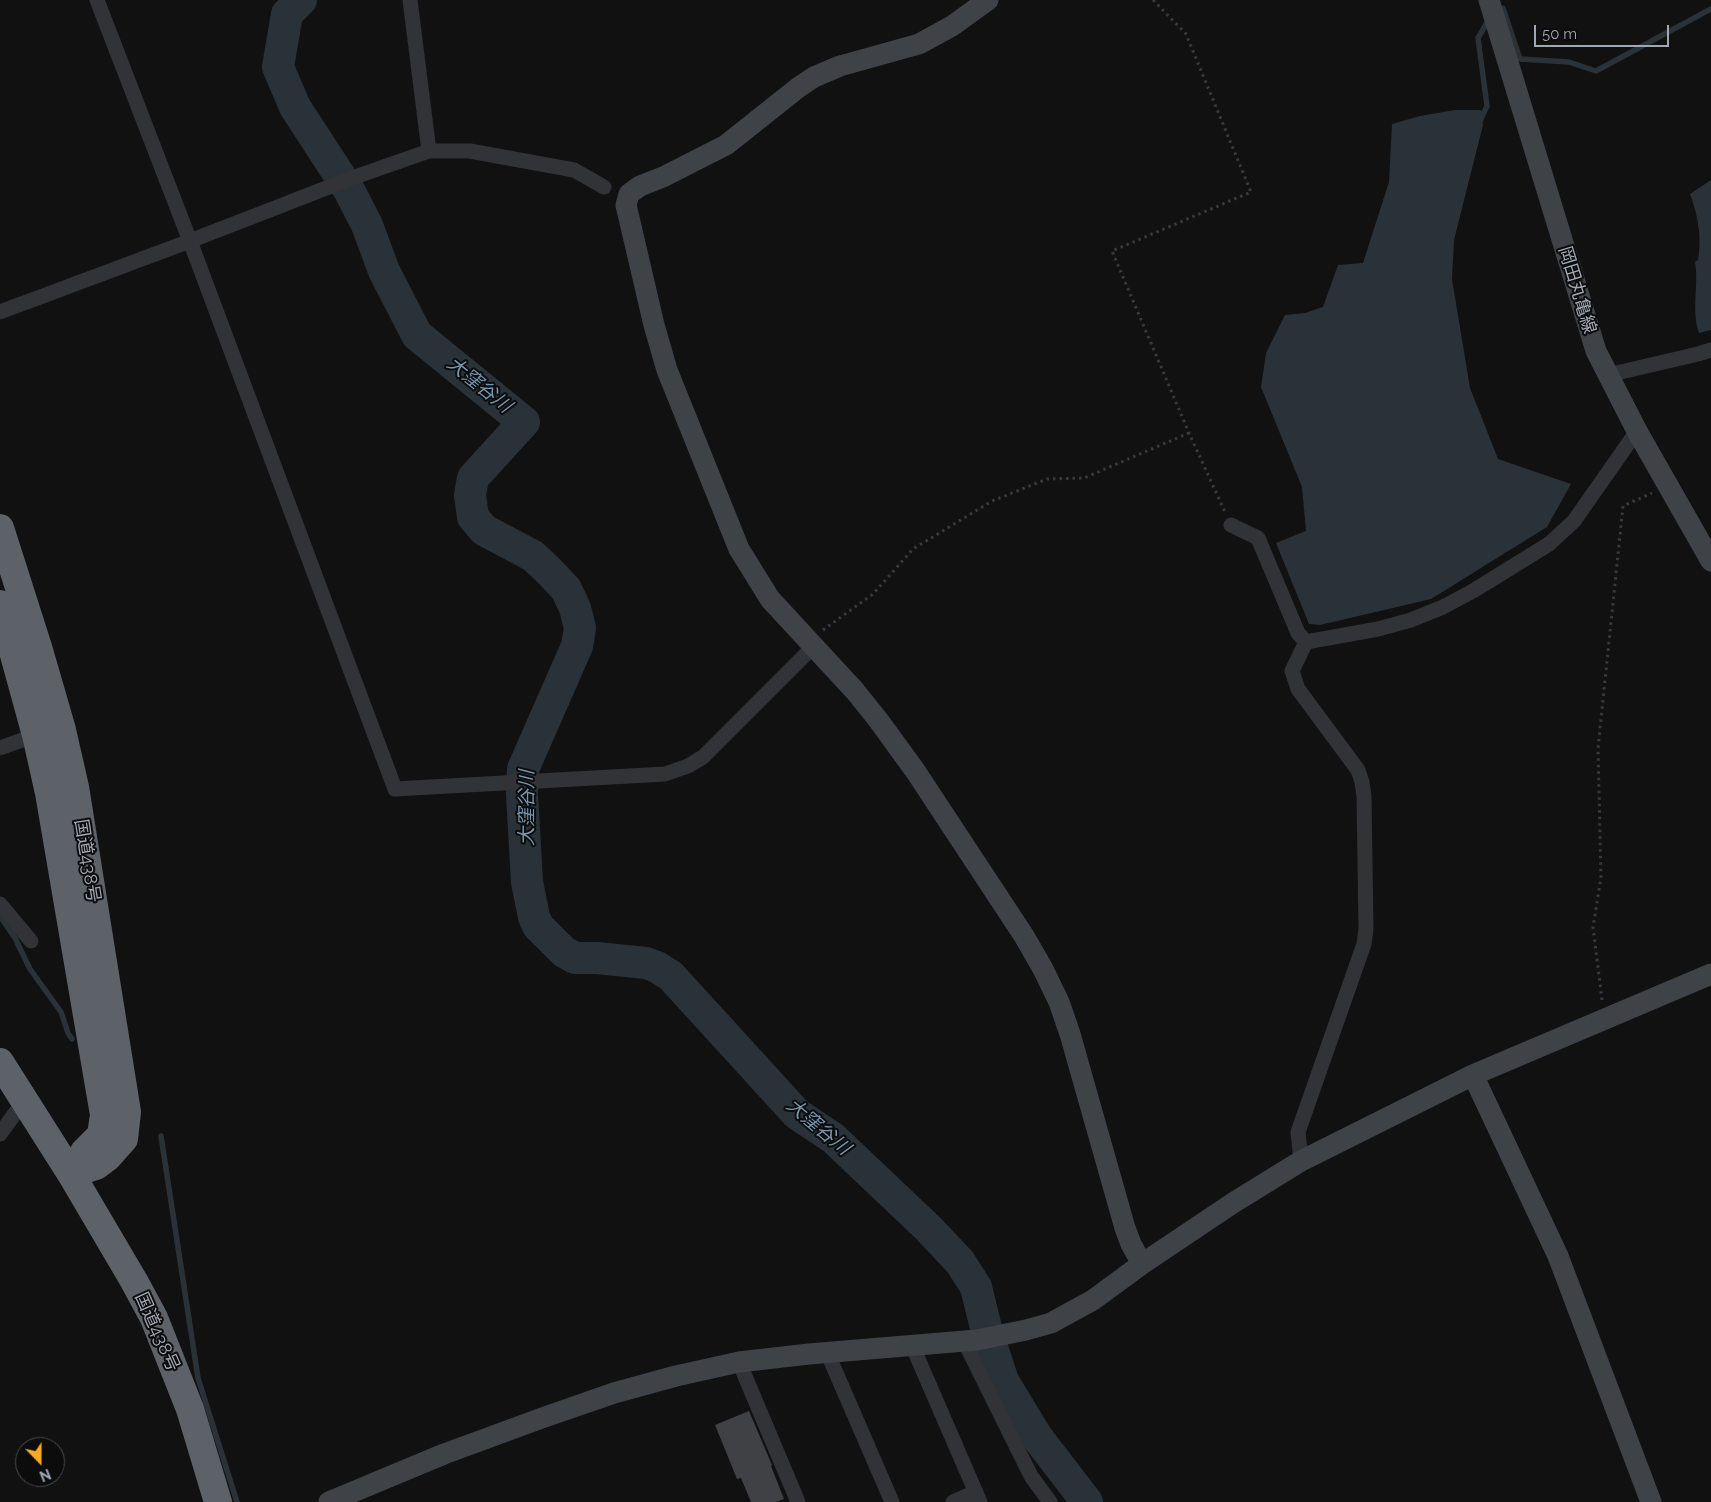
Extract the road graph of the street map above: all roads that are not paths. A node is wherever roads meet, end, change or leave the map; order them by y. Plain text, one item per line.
1 (97, 0) edge
2 (410, 0) edge
3 (988, 0) edge
4 (1489, 0) edge
5 (429, 151) junction
6 (604, 187) dead end
7 (190, 241) junction
8 (0, 312) edge
9 (1711, 350) edge
10 (1608, 375) junction
11 (1637, 431) junction
12 (1231, 525) road end
13 (0, 528) edge
14 (1711, 561) edge
15 (0, 604) edge
16 (1306, 642) junction
17 (812, 643) junction
18 (36, 734) junction
19 (0, 748) edge
20 (0, 904) edge
21 (31, 941) dead end
22 (1711, 974) edge
23 (0, 1062) edge
24 (1473, 1075) junction
25 (24, 1100) junction
26 (0, 1134) edge
27 (1301, 1161) junction
28 (71, 1174) junction
29 (1142, 1264) junction
30 (979, 1339) junction
31 (912, 1345) junction
32 (827, 1352) junction
33 (739, 1362) junction
34 (978, 1497) edge
35 (218, 1502) edge
36 (329, 1502) edge
37 (798, 1502) edge
38 (892, 1502) edge
39 (953, 1502) edge
40 (1050, 1502) edge
41 (1651, 1502) edge

1 - 7 street
2 - 5 street
3 - 17 street
4 - 10 street, 岡田丸亀線
5 - 6 street
5 - 7 street
7 - 8 street
7 - 17 street
9 - 10 street
10 - 11 street, 岡田丸亀線
11 - 14 street, 岡田丸亀線
11 - 16 street
12 - 16 street
13 - 28 highway, 国道438号
15 - 18 highway, 国道438号
16 - 27 street
17 - 29 street
18 - 19 street
18 - 28 highway, 国道438号
20 - 21 street
22 - 24 street
23 - 25 highway, 国道438号
24 - 27 street
24 - 41 street
25 - 26 street
25 - 28 highway, 国道438号
27 - 29 street
28 - 35 highway, 国道438号
29 - 30 street
30 - 31 street
30 - 40 street
31 - 32 street
31 - 34 street
32 - 33 street
32 - 38 street
33 - 36 street
33 - 37 street
34 - 39 street

